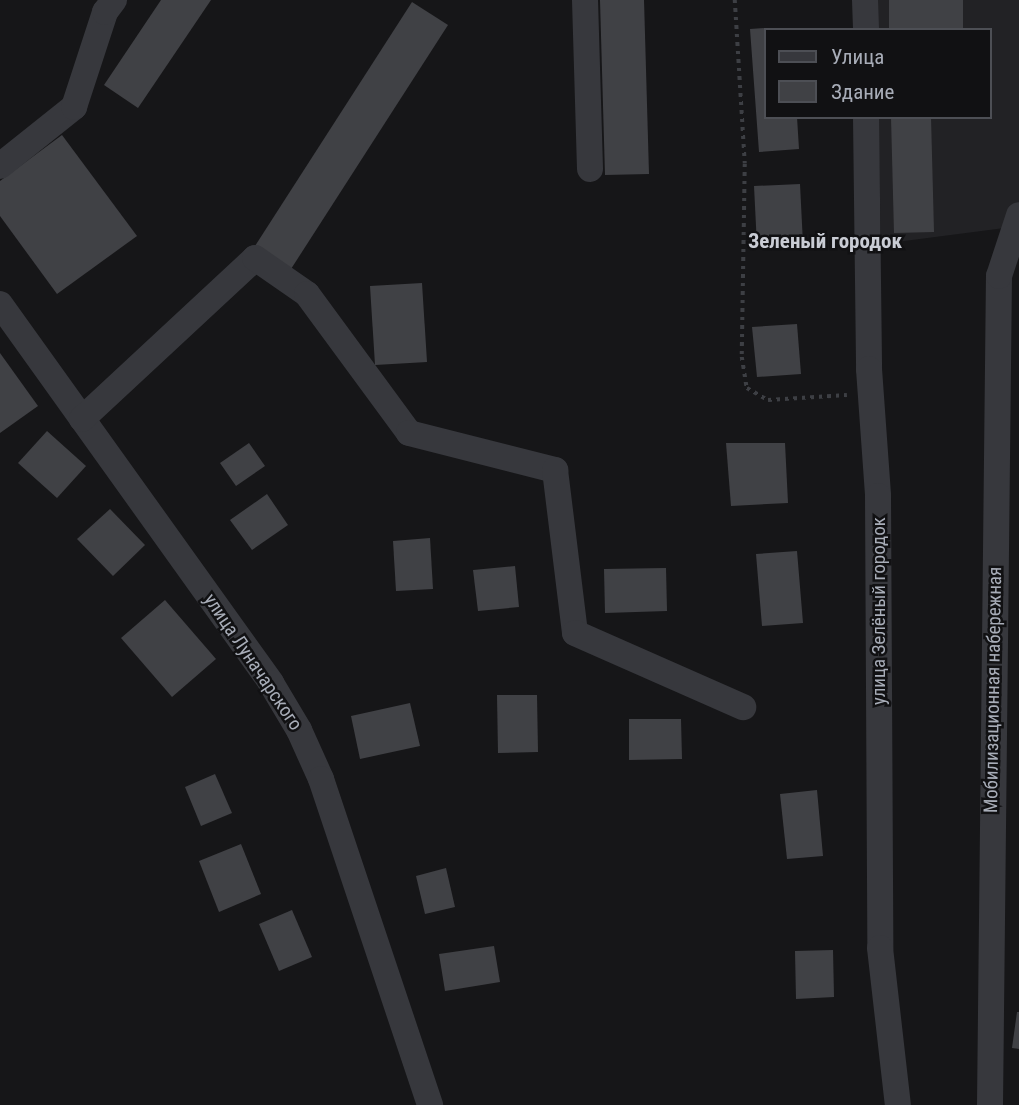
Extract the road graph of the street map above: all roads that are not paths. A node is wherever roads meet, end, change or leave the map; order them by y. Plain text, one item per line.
1 (114, 0) edge
2 (585, 0) edge
3 (865, 0) edge
4 (866, 28) edge
5 (866, 119) edge
6 (0, 166) edge
7 (590, 169) dead end
8 (1019, 215) edge
9 (0, 304) edge
10 (82, 419) junction
11 (743, 707) dead end
12 (430, 1105) edge
13 (898, 1105) edge
14 (989, 1105) edge

1 - 6 street
2 - 7 street
3 - 4 street
5 - 13 street, улица Зелёный городок
8 - 14 street, Мобилизационная набережная
9 - 10 street, улица Луначарского
10 - 11 street
10 - 12 street, улица Луначарского

